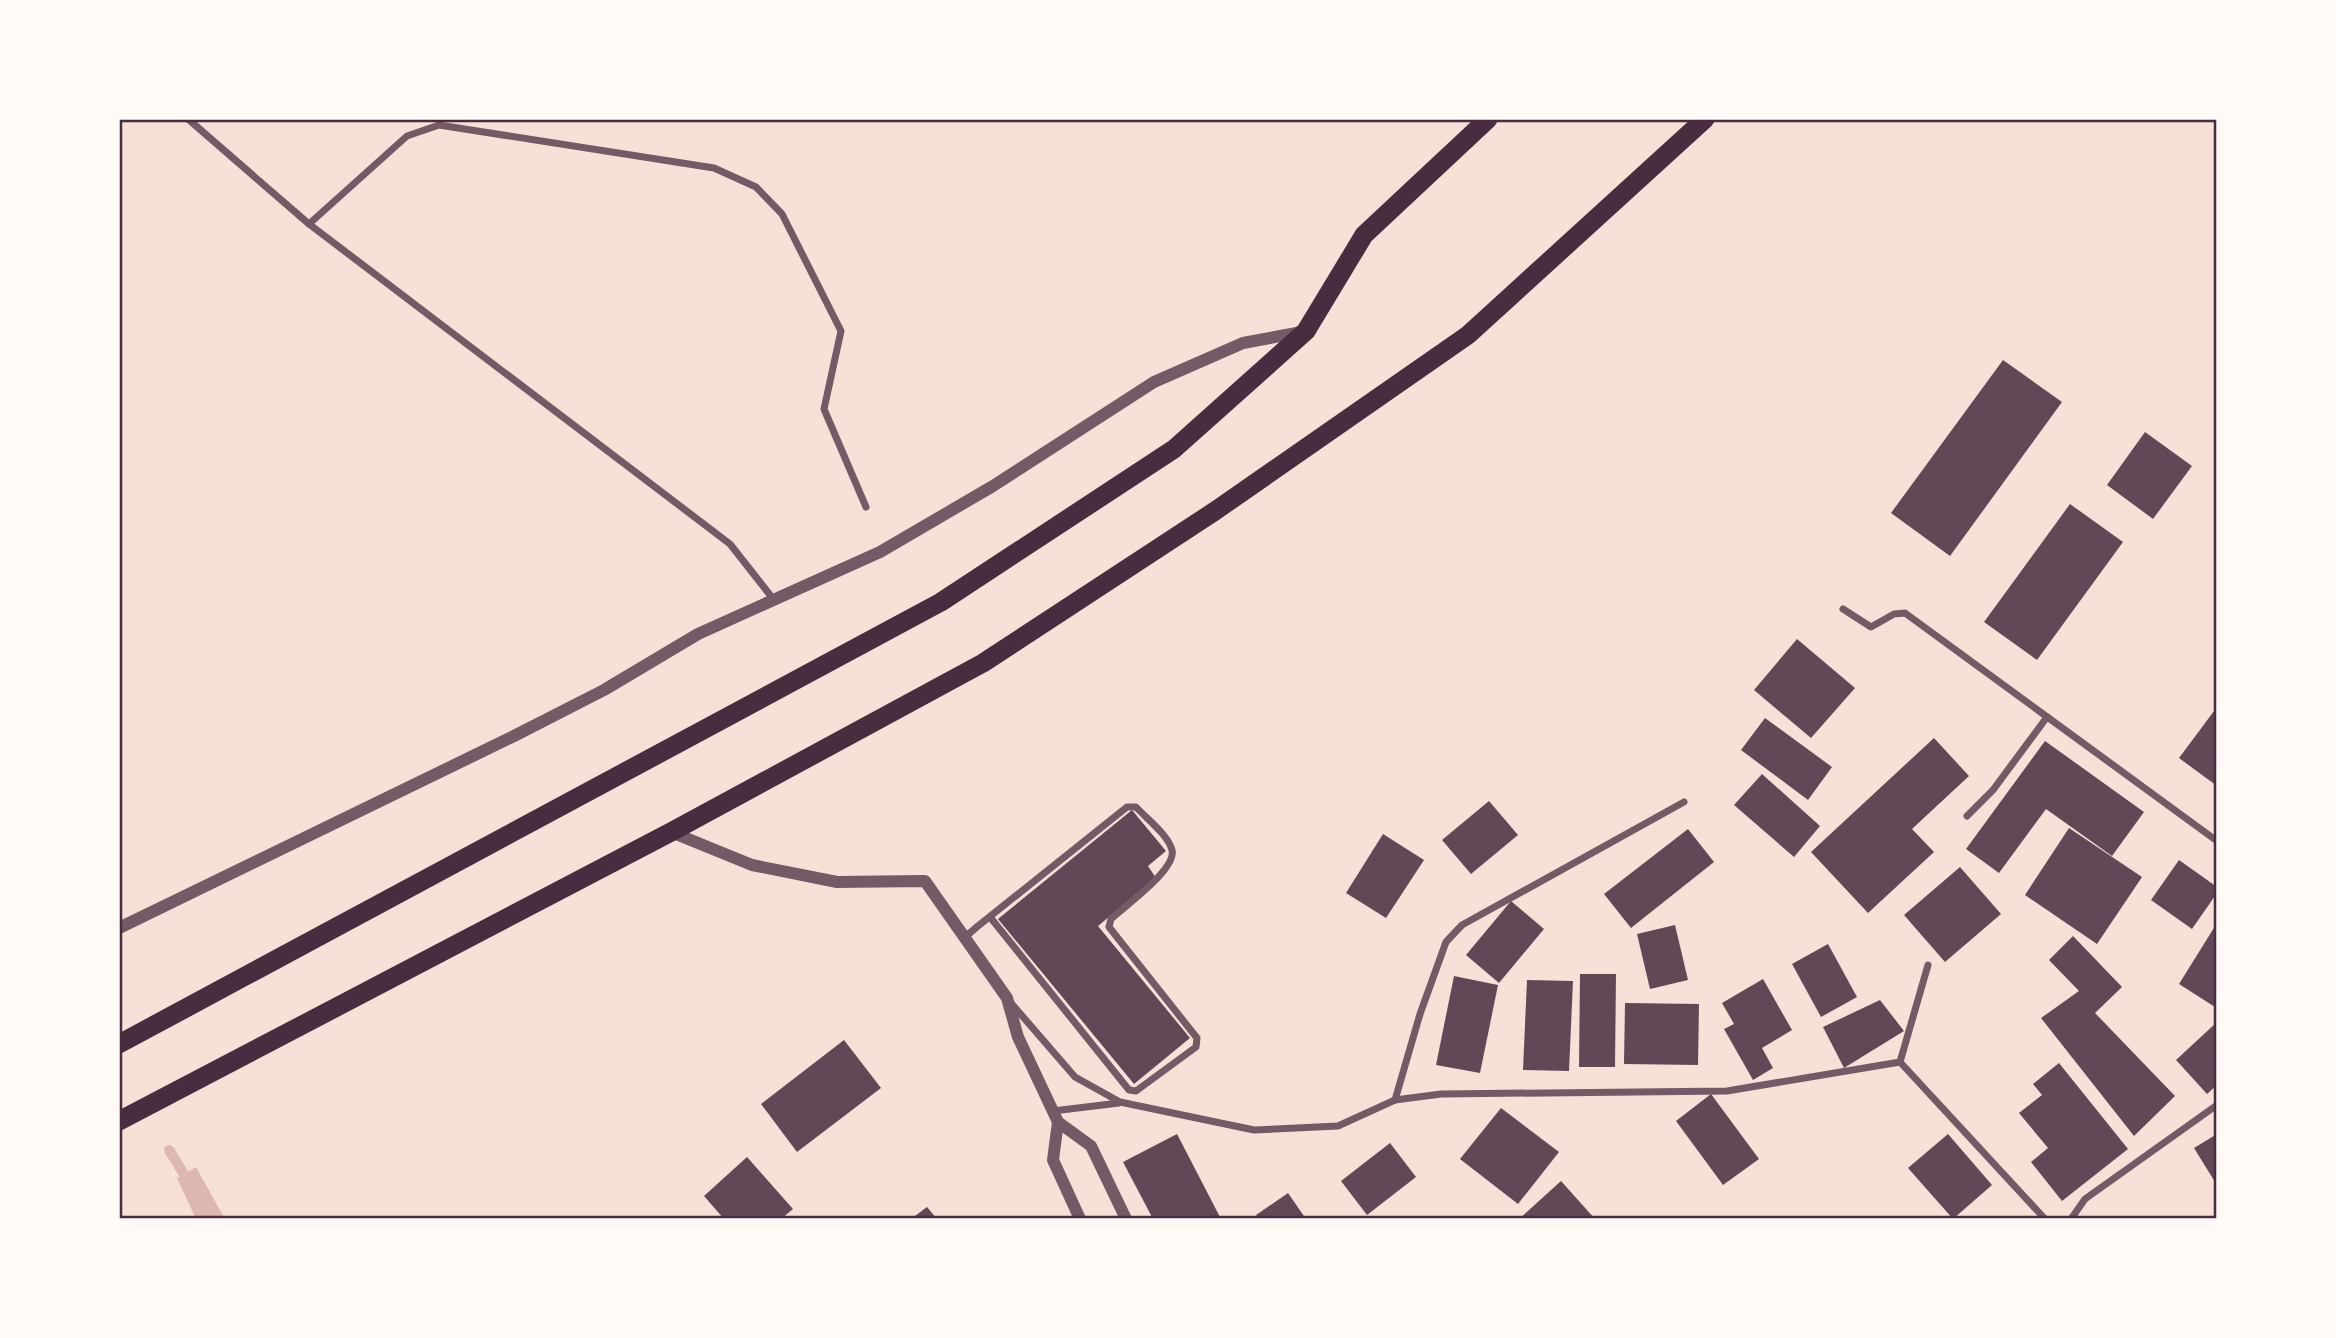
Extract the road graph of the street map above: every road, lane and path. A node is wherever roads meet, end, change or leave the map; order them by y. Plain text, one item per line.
1 (188, 119) edge
2 (1489, 119) edge
3 (1705, 119) edge
4 (309, 224) junction
5 (1306, 331) junction
6 (866, 507) dead end
7 (774, 600) junction
8 (1843, 609) dead end
9 (2046, 717) junction
10 (1684, 802) dead end
11 (1967, 816) dead end
12 (671, 832) junction
13 (2217, 841) edge
14 (990, 917) junction
15 (119, 928) edge
16 (964, 938) junction
17 (1928, 965) dead end
18 (1007, 999) junction
19 (119, 1044) edge
20 (1900, 1062) junction
21 (1395, 1100) junction
22 (1120, 1102) junction
23 (2217, 1105) edge
24 (1056, 1116) junction
25 (119, 1121) edge
26 (1080, 1219) edge
27 (1126, 1219) edge
28 (2045, 1219) edge
29 (2071, 1219) edge

1 - 4 street
2 - 5 highway
3 - 12 highway
4 - 6 street
4 - 7 street
5 - 7 street
5 - 19 highway
7 - 15 street
8 - 9 street
9 - 11 street
9 - 13 street
10 - 21 street
12 - 16 street
12 - 25 highway
14 - 14 street
14 - 16 street
16 - 18 street
17 - 20 street
18 - 22 street
18 - 24 street
20 - 21 street
20 - 28 street
21 - 22 street
22 - 24 street
23 - 29 street
24 - 26 street
24 - 27 street

